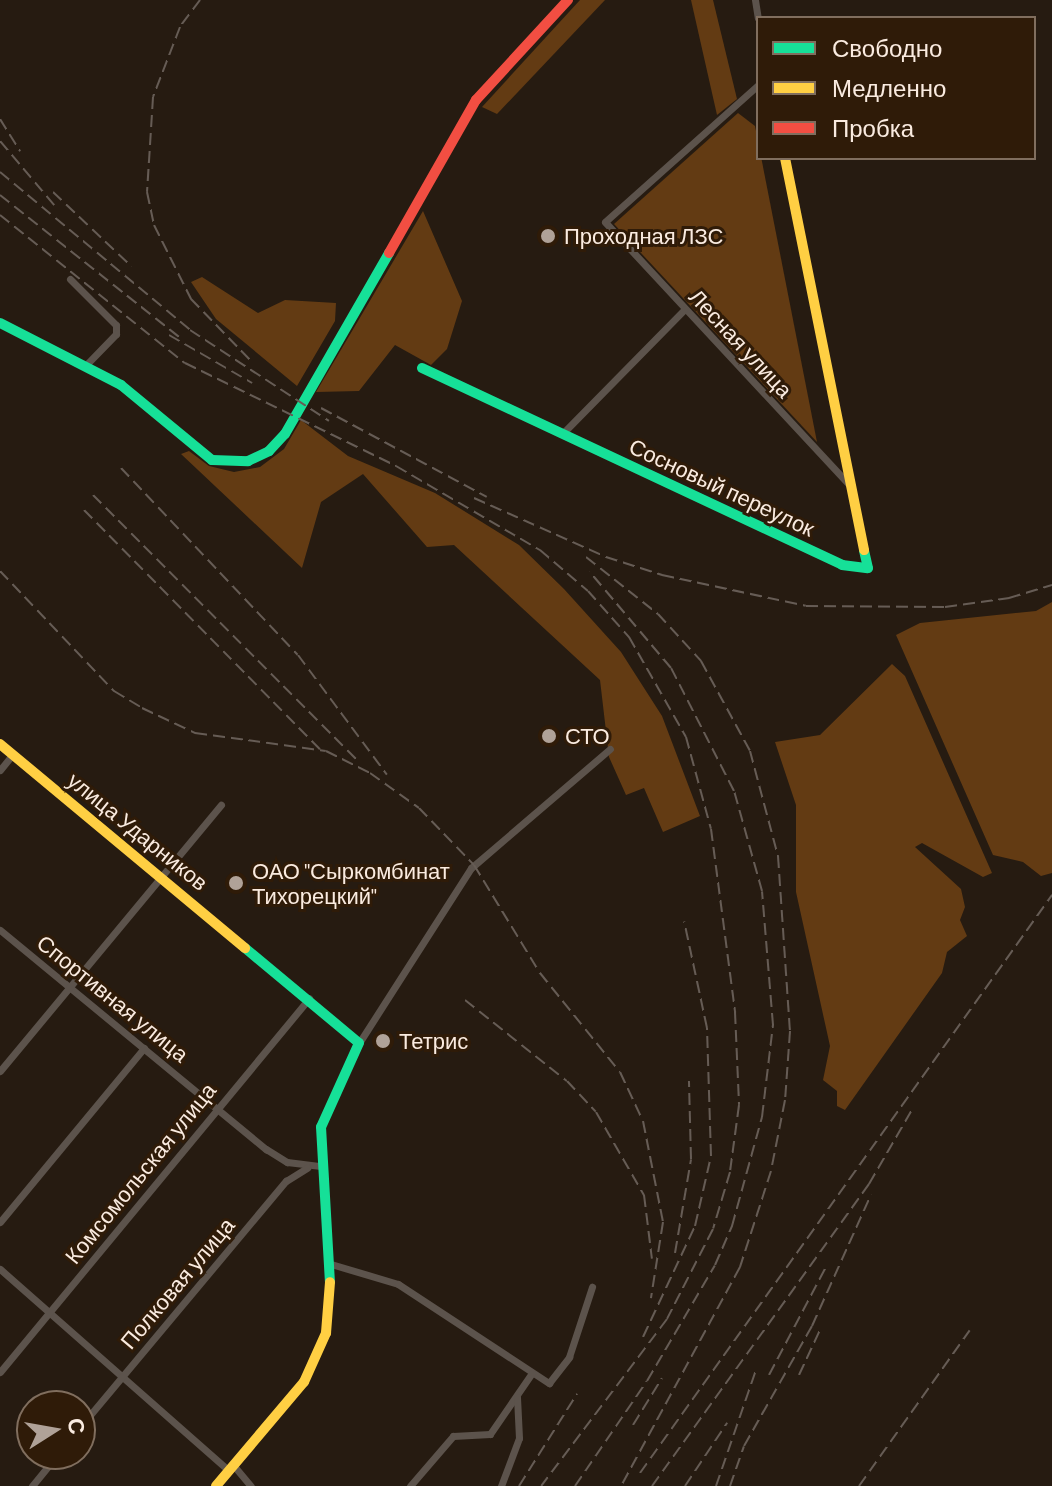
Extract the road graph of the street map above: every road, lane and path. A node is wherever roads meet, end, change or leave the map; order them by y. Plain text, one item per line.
1 (568, 0) edge
2 (756, 87) edge
3 (785, 160) edge
4 (70, 279) dead end
5 (684, 310) junction
6 (0, 323) edge
7 (86, 365) junction
8 (422, 368) dead end
9 (562, 434) junction
10 (851, 488) junction
11 (0, 744) edge
12 (610, 749) dead end
13 (12, 755) junction
14 (0, 770) edge
15 (221, 805) dead end
16 (160, 875) junction
17 (0, 930) edge
18 (72, 985) junction
19 (309, 998) junction
20 (359, 1043) junction
21 (144, 1048) junction
22 (0, 1071) edge
23 (218, 1106) junction
24 (321, 1166) junction
25 (307, 1168) junction
26 (0, 1222) edge
27 (331, 1264) junction
28 (0, 1269) edge
29 (592, 1287) dead end
30 (49, 1313) junction
31 (0, 1372) edge
32 (532, 1373) junction
33 (123, 1375) junction
34 (517, 1395) junction
35 (96, 1408) edge
36 (232, 1468) junction
37 (45, 1470) edge
38 (32, 1486) edge
39 (216, 1486) edge
40 (251, 1486) edge
41 (410, 1486) edge
42 (501, 1486) edge

1 - 7 main road
2 - 5 street, Лесная улица
3 - 10 main road
4 - 7 street
5 - 9 street
5 - 10 street, Лесная улица
6 - 7 main road
8 - 9 main road, Сосновый переулок
9 - 10 main road, Сосновый переулок
11 - 13 main road, улица Ударников
12 - 20 street
13 - 14 street
13 - 16 main road, улица Ударников
15 - 16 street
16 - 18 street
16 - 19 main road, улица Ударников
17 - 18 street, Спортивная улица
18 - 21 street, Спортивная улица
18 - 22 street
19 - 20 main road, улица Ударников
19 - 23 street, Комсомольская улица
20 - 24 main road
21 - 23 street, Спортивная улица
21 - 26 street
23 - 25 street, Спортивная улица
23 - 30 street, Комсомольская улица
24 - 25 street
24 - 27 main road
25 - 33 street, Полковая улица
27 - 32 street
27 - 36 main road
28 - 30 street
29 - 32 street
30 - 31 street, Комсомольская улица
30 - 33 street
32 - 34 street
33 - 35 street, Полковая улица
33 - 36 street
34 - 41 street
34 - 42 street
36 - 39 main road
36 - 40 street
37 - 38 street

